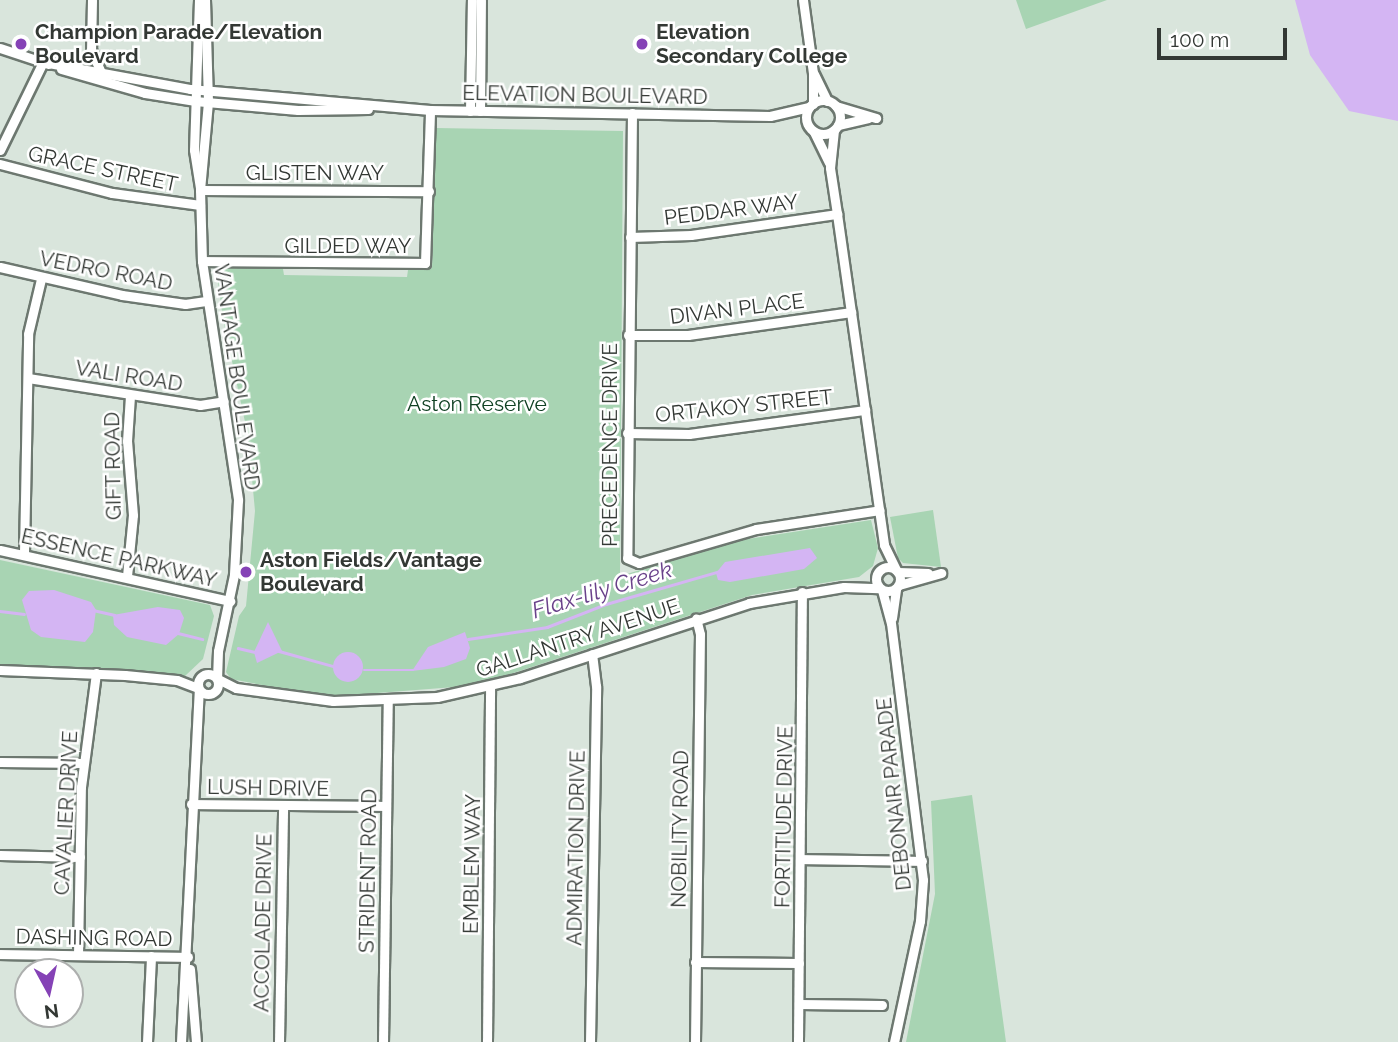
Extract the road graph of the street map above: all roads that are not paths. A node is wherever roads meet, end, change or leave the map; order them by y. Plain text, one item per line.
1 (92, 0) edge
2 (199, 0) edge
3 (205, 0) edge
4 (472, 0) edge
5 (481, 0) edge
6 (803, 0) edge
7 (0, 48) edge
8 (91, 50) junction
9 (43, 62) junction
10 (78, 67) junction
11 (101, 72) junction
12 (813, 73) junction
13 (194, 89) junction
14 (206, 90) junction
15 (194, 101) junction
16 (827, 101) junction
17 (208, 102) junction
18 (811, 105) junction
19 (836, 106) junction
20 (399, 108) junction
21 (430, 110) junction
22 (475, 111) junction
23 (632, 113) junction
24 (770, 116) junction
25 (836, 128) junction
26 (812, 130) junction
27 (0, 150) edge
28 (0, 164) edge
29 (830, 168) junction
30 (200, 190) junction
31 (429, 191) junction
32 (200, 205) junction
33 (837, 215) junction
34 (629, 237) junction
35 (202, 261) junction
36 (0, 267) edge
37 (41, 279) junction
38 (206, 302) junction
39 (851, 312) junction
40 (628, 335) junction
41 (28, 378) junction
42 (130, 396) junction
43 (224, 401) junction
44 (865, 410) junction
45 (627, 433) junction
46 (880, 510) junction
47 (884, 545) junction
48 (0, 550) edge
49 (24, 552) junction
50 (897, 571) junction
51 (878, 572) junction
52 (127, 576) junction
53 (844, 587) junction
54 (898, 587) junction
55 (881, 589) junction
56 (802, 592) junction
57 (230, 601) junction
58 (696, 618) junction
59 (891, 623) junction
60 (218, 651) junction
61 (592, 654) junction
62 (0, 670) edge
63 (96, 673) junction
64 (202, 675) junction
65 (217, 679) junction
66 (177, 680) junction
67 (489, 687) junction
68 (236, 688) junction
69 (198, 689) junction
70 (214, 692) junction
71 (388, 701) junction
72 (200, 714) junction
73 (0, 762) edge
74 (82, 764) junction
75 (191, 804) junction
76 (283, 805) junction
77 (386, 806) junction
78 (0, 855) edge
79 (80, 857) junction
80 (800, 859) junction
81 (922, 861) junction
82 (0, 954) edge
83 (78, 955) junction
84 (151, 956) junction
85 (188, 957) junction
86 (695, 962) junction
87 (799, 963) junction
88 (799, 1004) junction
89 (882, 1005) dead end
90 (196, 1025) junction
91 (147, 1042) edge
92 (181, 1042) edge
93 (196, 1042) edge
94 (203, 1042) edge
95 (279, 1042) edge
96 (383, 1042) edge
97 (487, 1042) edge
98 (590, 1042) edge
99 (695, 1042) edge
100 (798, 1042) edge
101 (894, 1042) edge

1 - 8 street
2 - 13 street, VANTAGE BOULEVARD
3 - 14 street, VANTAGE BOULEVARD
4 - 22 street
5 - 22 street
6 - 12 street
7 - 9 street, ELEVATION BOULEVARD
8 - 10 street
8 - 11 street
9 - 10 street, ELEVATION BOULEVARD
9 - 15 street, ELEVATION BOULEVARD
9 - 27 street
10 - 11 street, ELEVATION BOULEVARD
11 - 13 street, ELEVATION BOULEVARD
12 - 16 street
12 - 18 street
13 - 14 street, ELEVATION BOULEVARD
13 - 15 street, VANTAGE BOULEVARD
14 - 17 street, VANTAGE BOULEVARD
14 - 20 street, ELEVATION BOULEVARD
15 - 17 street, ELEVATION BOULEVARD
15 - 30 street, VANTAGE BOULEVARD
16 - 18 street
16 - 19 street
17 - 20 street, ELEVATION BOULEVARD
17 - 30 street, VANTAGE BOULEVARD
18 - 24 street, ELEVATION BOULEVARD
18 - 26 street
19 - 25 street
19 - 25 street
20 - 21 street, ELEVATION BOULEVARD
21 - 22 street, ELEVATION BOULEVARD
21 - 31 street, GILDED WAY
22 - 23 street, ELEVATION BOULEVARD
23 - 24 street, ELEVATION BOULEVARD
23 - 34 street, PRECEDENCE DRIVE
24 - 26 street, ELEVATION BOULEVARD
25 - 26 street
25 - 29 street
26 - 29 street
28 - 32 street, GRACE STREET
29 - 33 street
30 - 31 street, GLISTEN WAY
30 - 32 street, VANTAGE BOULEVARD
31 - 35 street, GILDED WAY
32 - 35 street, VANTAGE BOULEVARD
33 - 34 street, PEDDAR WAY
33 - 39 street
34 - 40 street, PRECEDENCE DRIVE
35 - 38 street, VANTAGE BOULEVARD
36 - 37 street, VEDRO ROAD
37 - 38 street, VEDRO ROAD
37 - 41 street
38 - 43 street, VANTAGE BOULEVARD
39 - 40 street, DIVAN PLACE
39 - 44 street
40 - 45 street, PRECEDENCE DRIVE
41 - 42 street, VALI ROAD
41 - 49 street
42 - 43 street, VALI ROAD
42 - 52 street, GIFT ROAD
43 - 57 street, VANTAGE BOULEVARD
44 - 45 street, ORTAKOY STREET
44 - 46 street
45 - 46 street, PRECEDENCE DRIVE
46 - 47 street
47 - 50 street
47 - 51 street
48 - 49 street, ESSENCE PARKWAY
49 - 52 street, ESSENCE PARKWAY
50 - 51 street
50 - 54 street, DEBONAIR PARADE
50 - 54 street
51 - 53 street, GALLANTRY AVENUE
51 - 55 street, DEBONAIR PARADE
52 - 57 street, ESSENCE PARKWAY
53 - 55 street, GALLANTRY AVENUE
53 - 56 street, GALLANTRY AVENUE
54 - 55 street, GALLANTRY AVENUE
54 - 59 street, DEBONAIR PARADE
55 - 59 street, DEBONAIR PARADE
56 - 58 street, GALLANTRY AVENUE
56 - 80 street, FORTITUDE DRIVE
57 - 60 street, VANTAGE BOULEVARD
58 - 61 street, GALLANTRY AVENUE
58 - 86 street, NOBILITY ROAD
59 - 81 street, DEBONAIR PARADE
60 - 64 street, VANTAGE BOULEVARD
60 - 65 street, VANTAGE BOULEVARD
61 - 67 street, GALLANTRY AVENUE
61 - 98 street, ADMIRATION DRIVE
62 - 63 street
63 - 66 street
63 - 74 street, CAVALIER DRIVE
64 - 65 street, GALLANTRY AVENUE
64 - 66 street
64 - 69 street
65 - 68 street, GALLANTRY AVENUE
65 - 70 street, VANTAGE BOULEVARD
66 - 69 street
67 - 71 street, GALLANTRY AVENUE
67 - 97 street, EMBLEM WAY
68 - 70 street, GALLANTRY AVENUE
68 - 71 street, GALLANTRY AVENUE
69 - 70 street
69 - 72 street
70 - 72 street
71 - 77 street, STRIDENT ROAD
72 - 75 street
73 - 74 street
74 - 79 street, CAVALIER DRIVE
75 - 76 street, LUSH DRIVE
75 - 85 street
76 - 77 street, LUSH DRIVE
76 - 95 street, ACCOLADE DRIVE
77 - 96 street, STRIDENT ROAD
78 - 79 street
79 - 83 street, CAVALIER DRIVE
80 - 81 street
80 - 87 street, FORTITUDE DRIVE
81 - 101 street, DEBONAIR PARADE
82 - 83 street, DASHING ROAD
83 - 84 street, DASHING ROAD
84 - 85 street, DASHING ROAD
84 - 91 street
85 - 90 street
85 - 92 street
86 - 87 street
86 - 99 street, NOBILITY ROAD
87 - 88 street, FORTITUDE DRIVE
88 - 89 street
88 - 100 street, FORTITUDE DRIVE
90 - 93 street
90 - 94 street

